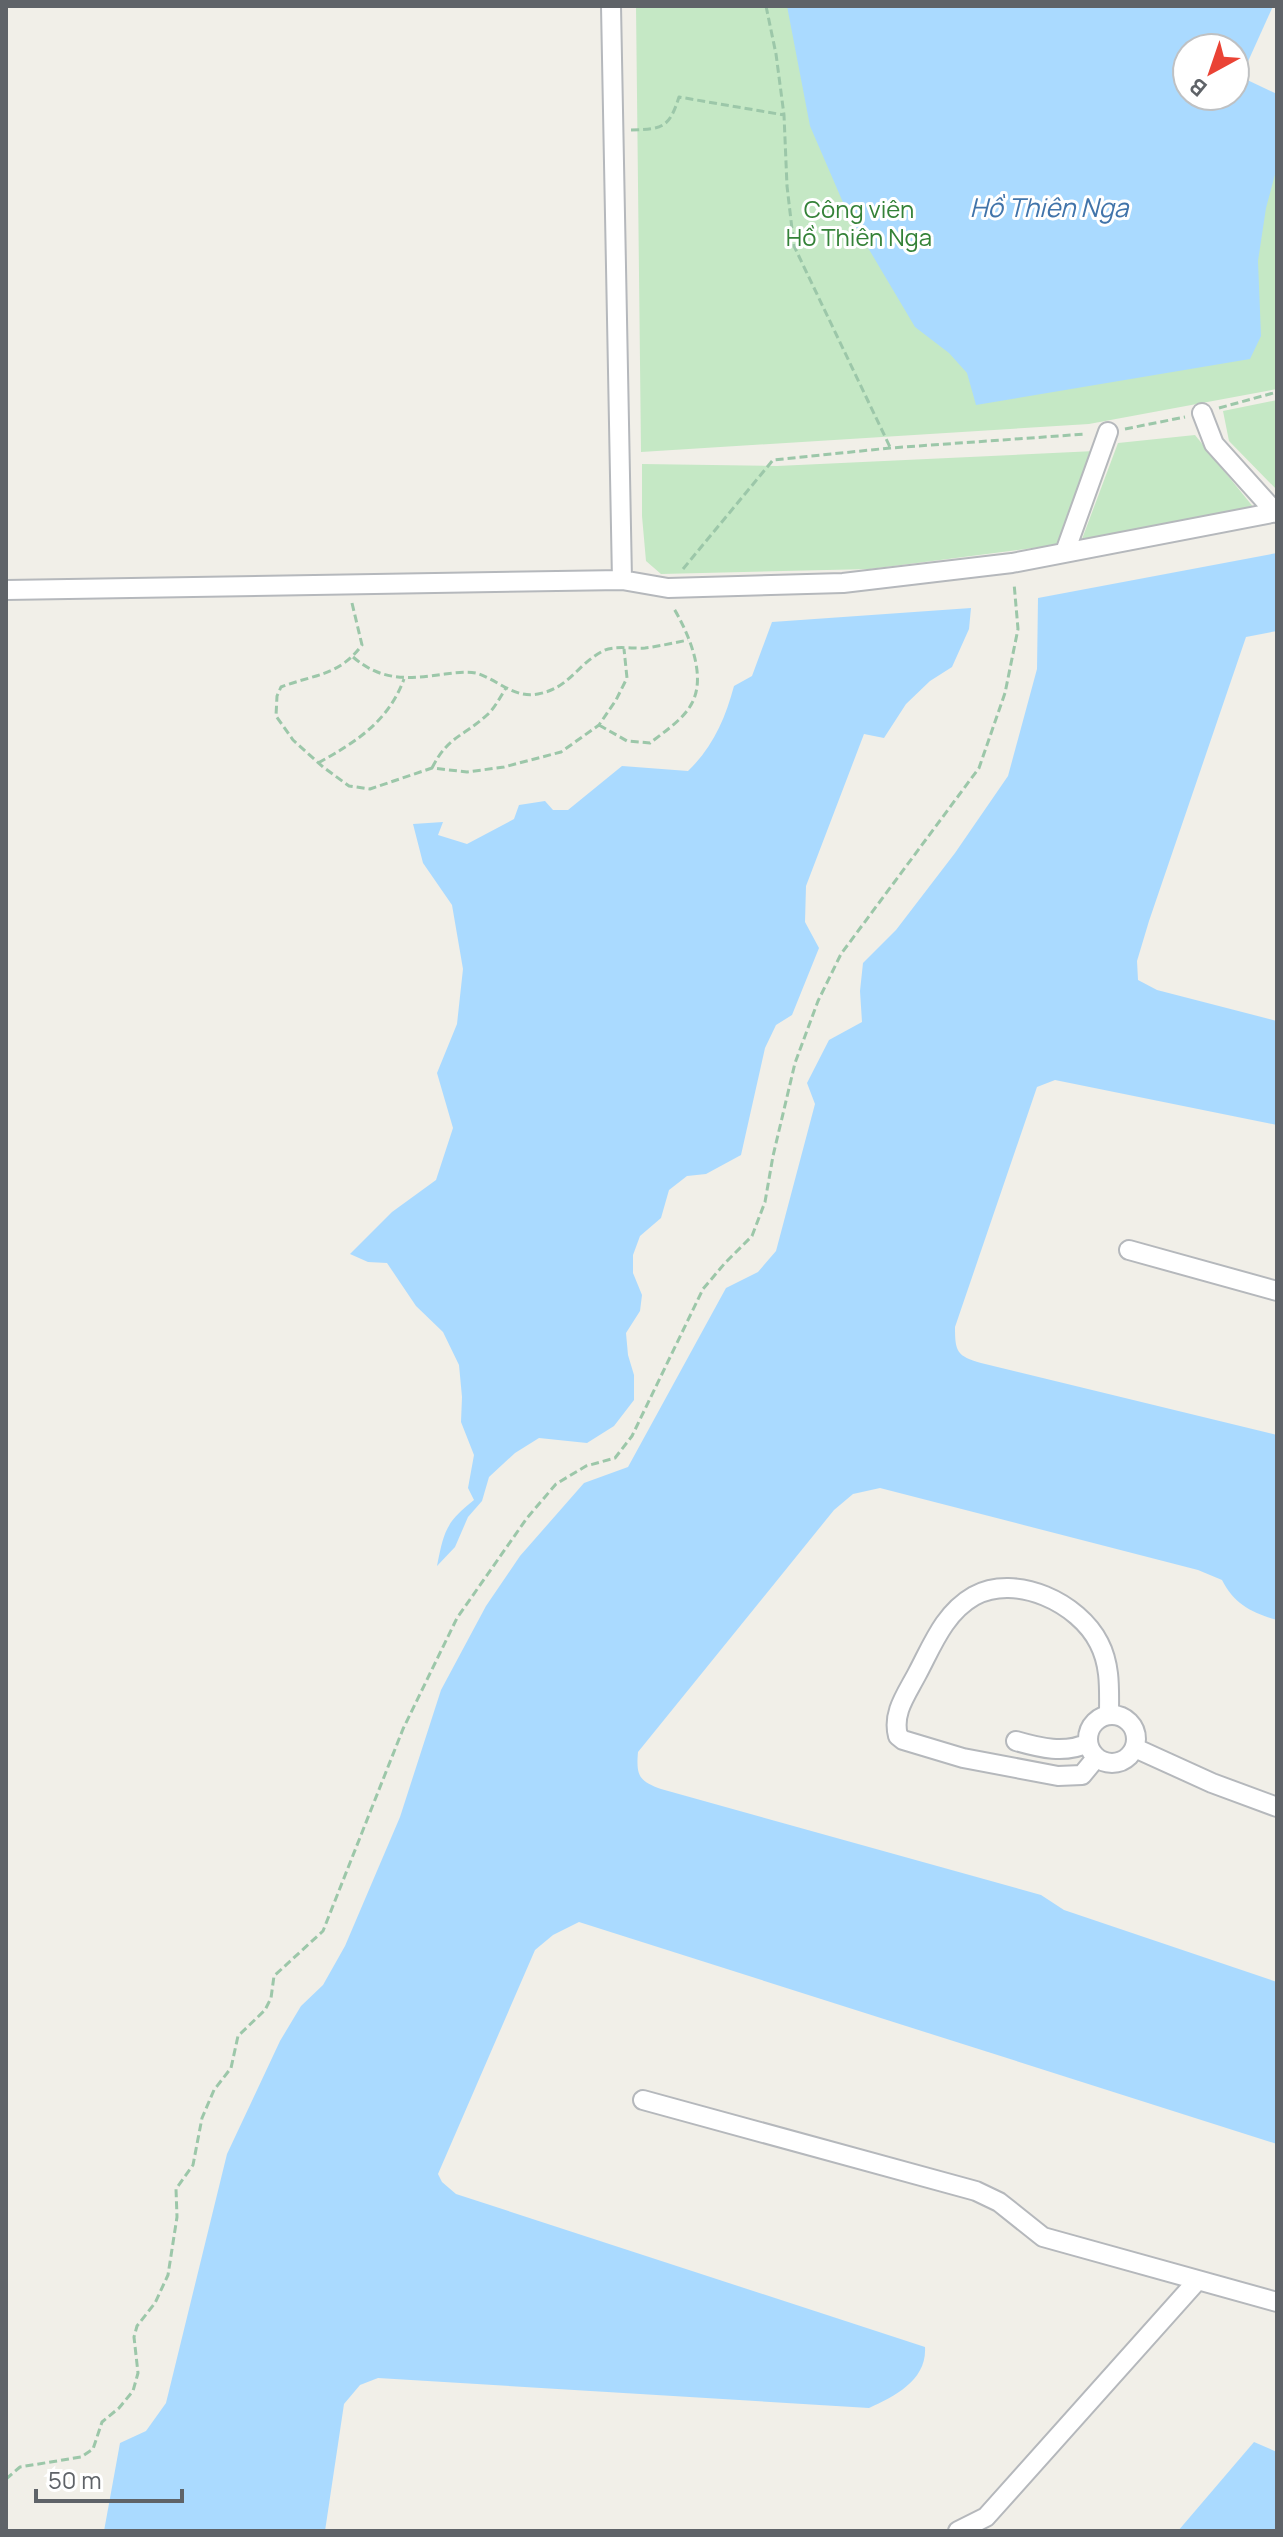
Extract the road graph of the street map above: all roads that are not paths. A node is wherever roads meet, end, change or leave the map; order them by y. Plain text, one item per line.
1 (611, 6) edge
2 (1202, 413) road end
3 (1108, 432) road end
4 (1277, 512) edge
5 (1065, 552) junction
6 (622, 580) junction
7 (8, 591) edge
8 (1129, 1250) dead end
9 (1277, 1291) edge
10 (1109, 1715) junction
11 (1016, 1741) dead end
12 (1135, 1748) junction
13 (1092, 1750) junction
14 (1277, 1807) edge
15 (643, 2100) dead end
16 (1197, 2281) junction
17 (1277, 2302) edge
18 (958, 2531) edge

1 - 6 street
2 - 4 street
3 - 5 street
4 - 5 street
5 - 6 street
6 - 7 street
8 - 9 street
10 - 12 street
10 - 13 street
10 - 13 street
11 - 13 street
12 - 13 street
12 - 14 street
15 - 16 street
16 - 17 street
16 - 18 street

